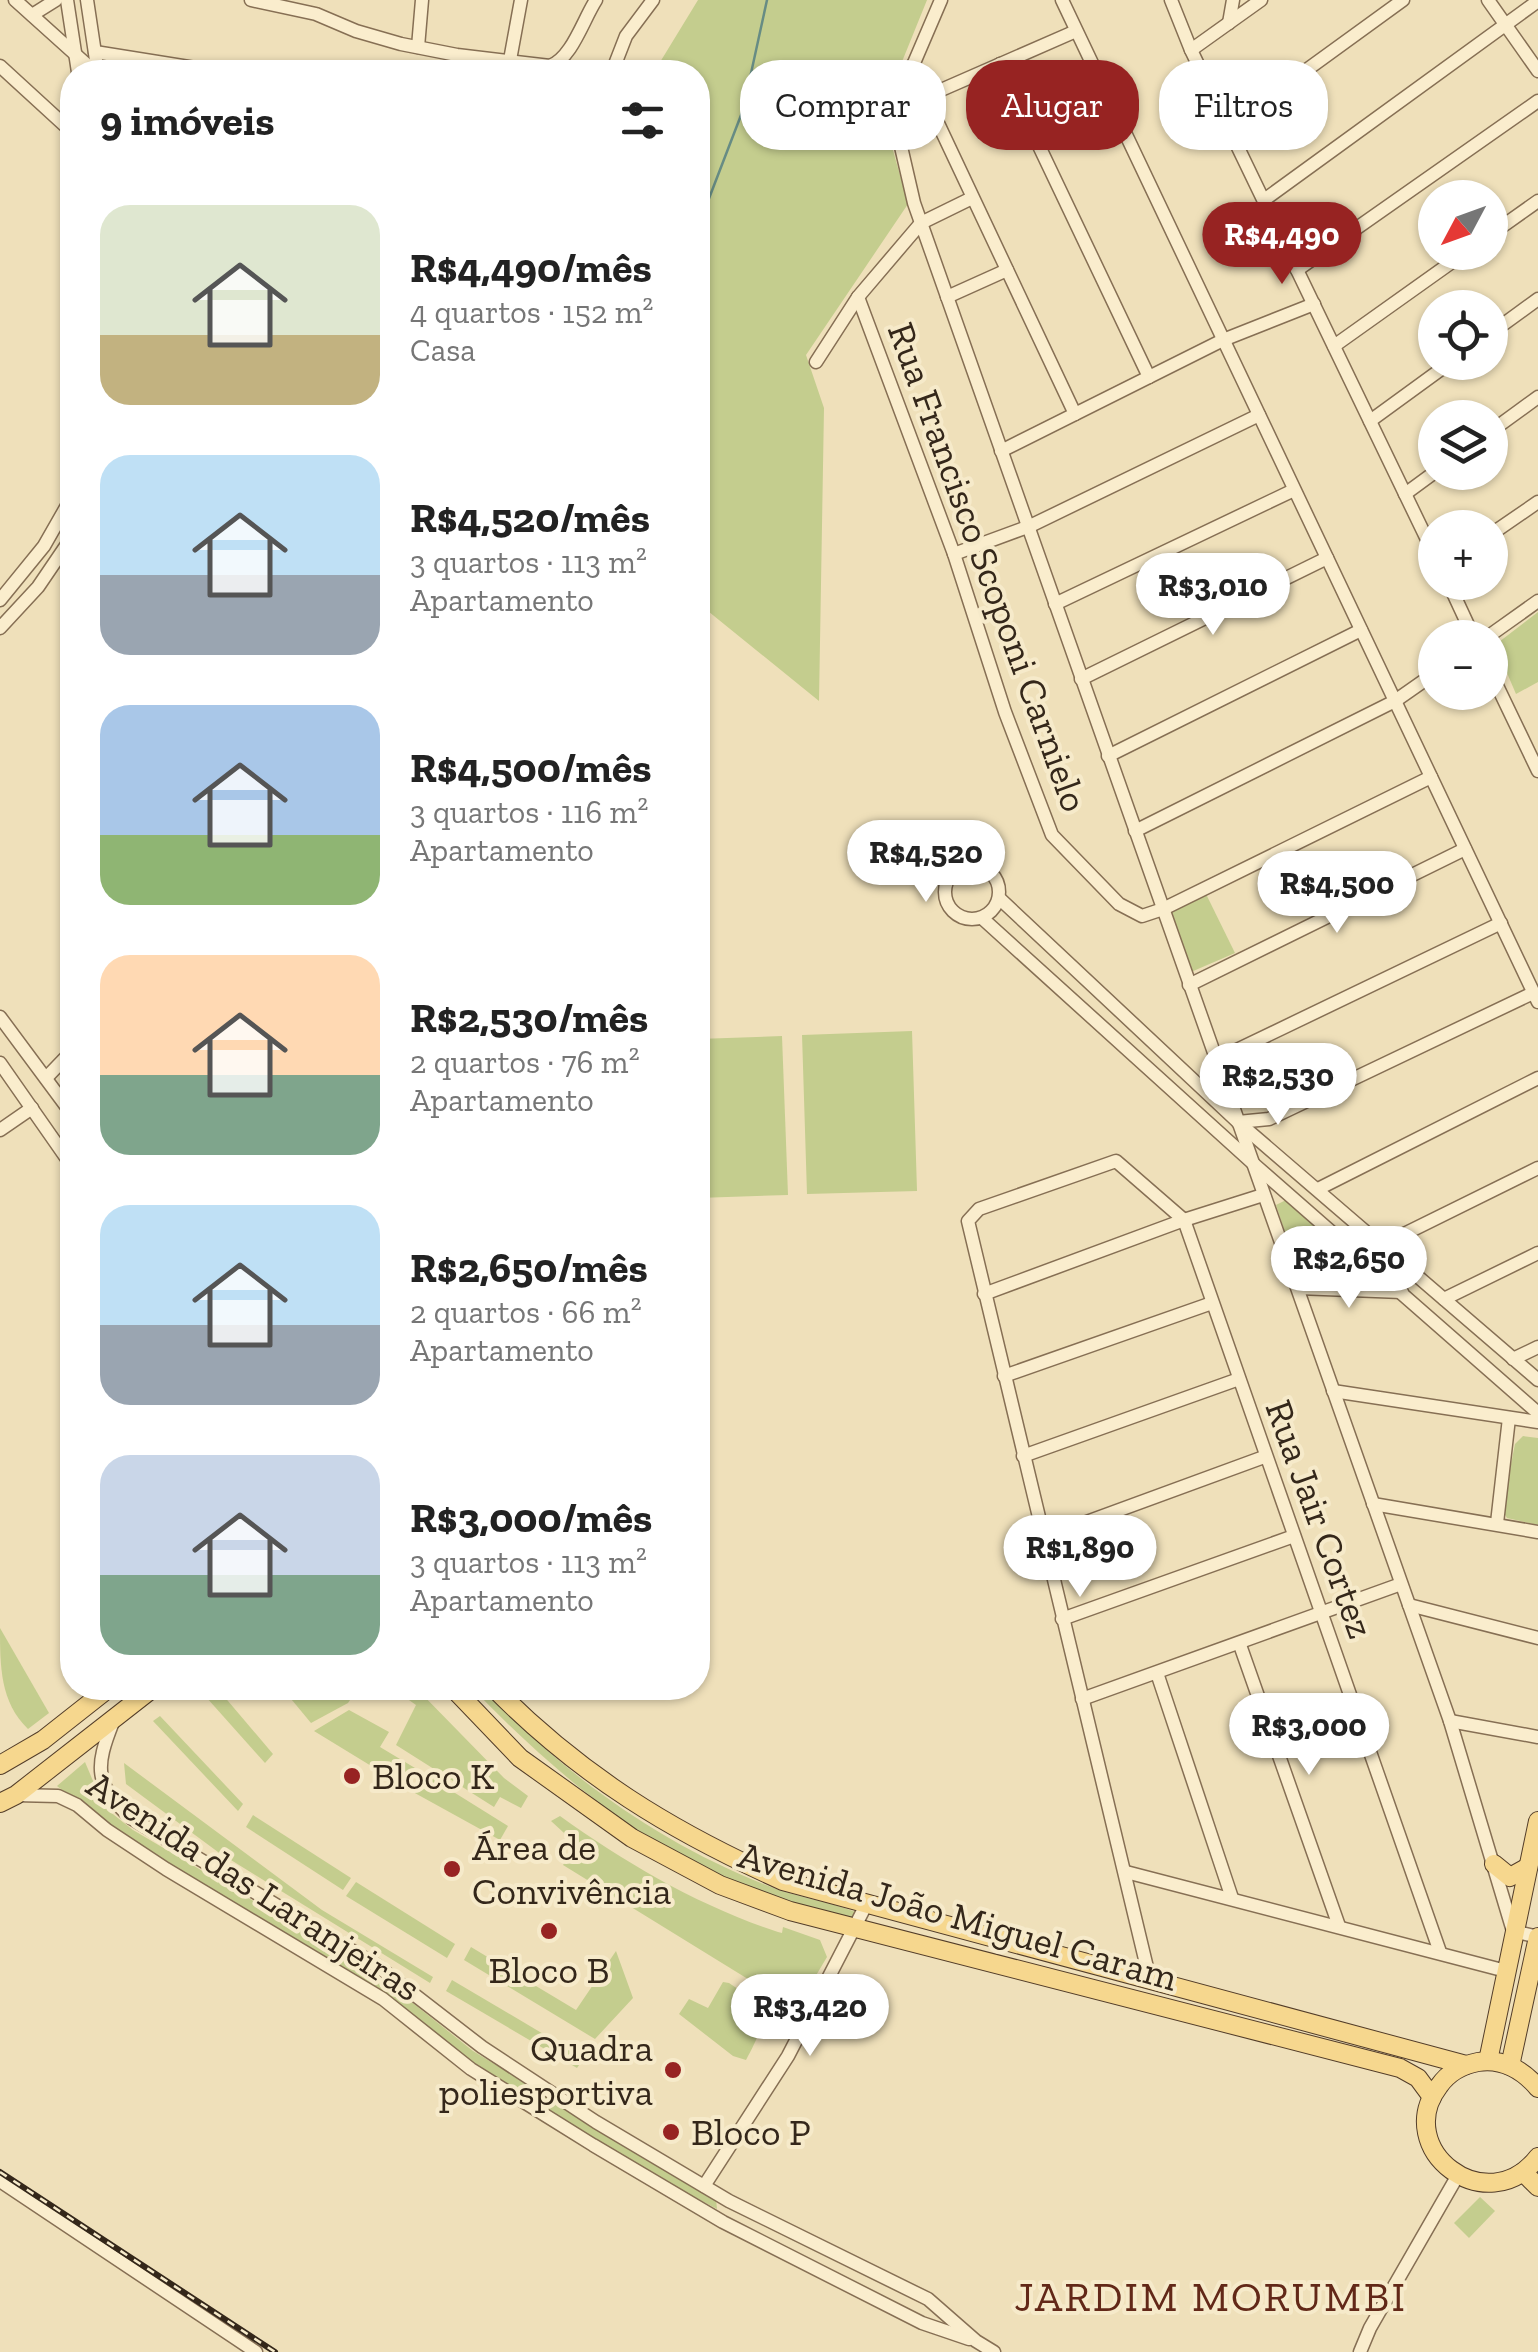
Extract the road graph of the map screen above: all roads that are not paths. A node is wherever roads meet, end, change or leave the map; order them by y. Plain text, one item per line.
1 (14, 0) edge
2 (56, 0) edge
3 (66, 0) edge
4 (87, 0) edge
5 (251, 0) edge
6 (422, 0) edge
7 (520, 0) edge
8 (596, 0) edge
9 (653, 0) edge
10 (941, 0) edge
11 (1062, 0) edge
12 (1171, 0) edge
13 (1233, 0) edge
14 (1261, 0) edge
15 (1403, 0) edge
16 (1488, 0) edge
17 (1538, 1) edge
18 (317, 7) edge
19 (32, 15) junction
20 (1229, 23) junction
21 (1505, 24) junction
22 (1076, 31) junction
23 (418, 47) junction
24 (1192, 50) junction
25 (95, 52) junction
26 (74, 54) junction
27 (131, 59) joint
28 (75, 60) edge
29 (81, 60) edge
30 (95, 60) edge
31 (138, 60) edge
32 (510, 60) joint
33 (563, 60) edge
34 (617, 60) edge
35 (913, 60) edge
36 (1009, 60) edge
37 (1197, 60) edge
38 (1320, 60) edge
39 (0, 66) edge
40 (1538, 71) edge
41 (1538, 101) edge
42 (60, 121) edge
43 (946, 143) edge
44 (902, 150) edge
45 (1041, 150) edge
46 (1240, 150) edge
47 (972, 198) junction
48 (1264, 200) junction
49 (1538, 201) edge
50 (1508, 222) edge
51 (920, 223) junction
52 (1007, 270) junction
53 (1297, 270) junction
54 (1441, 270) edge
55 (858, 297) junction
56 (946, 297) junction
57 (1538, 300) edge
58 (1314, 304) junction
59 (1508, 321) edge
60 (1223, 340) junction
61 (1334, 346) junction
62 (816, 362) dead end
63 (1148, 377) junction
64 (1426, 380) edge
65 (1538, 398) edge
66 (1075, 414) junction
67 (1259, 415) junction
68 (1508, 419) edge
69 (1370, 421) junction
70 (1000, 451) junction
71 (1418, 484) edge
72 (1294, 490) junction
73 (1405, 494) junction
74 (1538, 502) edge
75 (60, 518) edge
76 (1418, 521) edge
77 (1508, 523) edge
78 (1030, 526) junction
79 (954, 554) junction
80 (60, 555) edge
81 (1327, 558) junction
82 (0, 600) edge
83 (1538, 602) edge
84 (1055, 604) junction
85 (1508, 623) edge
86 (0, 628) edge
87 (1361, 630) junction
88 (1081, 679) junction
89 (1418, 685) edge
90 (1395, 701) junction
91 (1508, 708) edge
92 (1108, 756) junction
93 (1538, 771) edge
94 (1431, 777) junction
95 (1135, 830) junction
96 (1465, 850) junction
97 (999, 898) junction
98 (1162, 909) junction
99 (982, 918) junction
100 (1500, 924) junction
101 (1189, 985) junction
102 (1536, 998) edge
103 (0, 1017) edge
104 (1216, 1060) junction
105 (0, 1063) edge
106 (60, 1063) edge
107 (46, 1078) junction
108 (1538, 1078) edge
109 (60, 1097) edge
110 (32, 1108) junction
111 (1238, 1122) junction
112 (0, 1130) edge
113 (60, 1149) edge
114 (1256, 1166) junction
115 (1538, 1168) edge
116 (1318, 1189) junction
117 (1264, 1194) junction
118 (1184, 1220) junction
119 (1382, 1244) junction
120 (1538, 1253) edge
121 (1298, 1288) junction
122 (1402, 1292) junction
123 (984, 1294) junction
124 (1444, 1299) junction
125 (1212, 1303) junction
126 (1538, 1348) edge
127 (1513, 1359) junction
128 (1004, 1376) junction
129 (1239, 1380) junction
130 (1538, 1380) edge
131 (1333, 1391) junction
132 (1538, 1413) edge
133 (1509, 1418) junction
134 (1538, 1422) edge
135 (1023, 1456) junction
136 (1264, 1457) junction
137 (1373, 1504) junction
138 (1497, 1524) junction
139 (1538, 1532) edge
140 (1294, 1536) junction
141 (1043, 1538) junction
142 (1401, 1584) junction
143 (1409, 1605) junction
144 (1322, 1612) junction
145 (1062, 1619) junction
146 (1538, 1638) edge
147 (1240, 1644) junction
148 (1156, 1673) junction
149 (1082, 1698) junction
150 (94, 1700) edge
151 (136, 1700) edge
152 (465, 1700) edge
153 (506, 1700) edge
154 (115, 1716) junction
155 (1450, 1721) junction
156 (1538, 1737) edge
157 (0, 1765) edge
158 (8, 1799) edge
159 (1538, 1821) edge
160 (1494, 1864) junction
161 (1528, 1867) junction
162 (1126, 1872) junction
163 (1232, 1898) junction
164 (867, 1904) junction
165 (1339, 1926) junction
166 (856, 1928) junction
167 (1514, 1931) junction
168 (1538, 1937) edge
169 (1440, 1952) junction
170 (1506, 1971) junction
171 (1150, 1980) junction
172 (1488, 2061) junction
173 (1466, 2065) junction
174 (1510, 2066) junction
175 (1538, 2088) edge
176 (1432, 2097) junction
177 (1538, 2157) edge
178 (1523, 2172) junction
179 (1458, 2175) junction
180 (0, 2181) edge
181 (704, 2186) junction
182 (1538, 2187) edge
183 (972, 2347) edge
184 (256, 2352) edge
185 (994, 2352) edge
186 (1360, 2352) edge

1 - 19 street
2 - 19 street
3 - 26 street
4 - 25 street
5 - 18 street
6 - 23 street
7 - 32 street
8 - 33 street
9 - 34 street
10 - 35 street
11 - 22 street
12 - 24 street
13 - 20 street
14 - 20 street
15 - 38 street
16 - 21 street
17 - 21 street
18 - 23 street
19 - 26 street
20 - 24 street
21 - 40 street
21 - 48 street
22 - 36 street
22 - 60 street
23 - 32 street
24 - 37 street
25 - 27 street
25 - 30 street
26 - 28 street
26 - 29 street
27 - 31 street
39 - 42 street
41 - 53 street
43 - 47 street
44 - 51 street
45 - 63 street
46 - 48 street
47 - 51 street
47 - 52 street
48 - 53 street
49 - 50 street
51 - 55 street
51 - 56 street
52 - 56 street
52 - 66 street
53 - 58 street
54 - 61 street
55 - 62 street
55 - 79 street, Rua Francisco Scoponi Carnielo
56 - 70 street
57 - 59 street
58 - 60 street
58 - 61 street
60 - 63 street
60 - 67 street
61 - 69 street
63 - 66 street
64 - 69 street
65 - 68 street
66 - 70 street
67 - 72 street
67 - 78 street
69 - 73 street
70 - 78 street
71 - 73 street
72 - 81 street
72 - 84 street
73 - 76 street
74 - 77 street
75 - 82 street
78 - 79 street
78 - 84 street
79 - 98 street, Rua Francisco Scoponi Carnielo
80 - 86 street
81 - 87 street
81 - 88 street
83 - 85 street
84 - 88 street
87 - 90 street
87 - 92 street
88 - 92 street
89 - 90 street
90 - 94 street
90 - 95 street
91 - 93 street
92 - 95 street
94 - 96 street
94 - 98 street
95 - 98 street
96 - 100 street
96 - 101 street
97 - 99 street
97 - 99 street
97 - 111 street
98 - 101 street
99 - 114 street
100 - 102 street
100 - 104 street
101 - 104 street
102 - 111 street
103 - 107 street
104 - 111 street
105 - 110 street
106 - 107 street
107 - 109 street
108 - 116 street
110 - 112 street
110 - 113 street
111 - 114 street
111 - 116 street
114 - 117 street
114 - 122 street
115 - 119 street
116 - 119 street
117 - 118 street
117 - 121 street
118 - 123 street
118 - 123 street
118 - 125 street, Rua Jair Cortez
119 - 124 street
120 - 124 street
121 - 122 street
121 - 131 street
122 - 132 street
123 - 128 street
124 - 127 street
125 - 128 street
125 - 129 street, Rua Jair Cortez
126 - 127 street
127 - 130 street
128 - 135 street
129 - 135 street
129 - 136 street, Rua Jair Cortez
131 - 133 street
131 - 137 street
133 - 134 street
133 - 138 street
135 - 141 street
136 - 140 street, Rua Jair Cortez
136 - 141 street
137 - 138 street
137 - 142 street
138 - 139 street
140 - 144 street, Rua Jair Cortez
140 - 145 street
141 - 145 street
142 - 143 street
142 - 144 street
143 - 146 street
143 - 155 street
144 - 147 street
144 - 169 street, Rua Jair Cortez
145 - 149 street
147 - 148 street
147 - 165 street
148 - 149 street
148 - 163 street
149 - 162 street
150 - 157 main road
151 - 154 main road
152 - 166 main road, Avenida João Miguel Caram
153 - 164 main road, Avenida João Miguel Caram
154 - 158 main road
154 - 181 street, Avenida das Laranjeiras
155 - 156 street
155 - 160 street
158 - 183 street, Avenida das Laranjeiras
159 - 161 main road
160 - 161 main road
160 - 167 street
161 - 167 main road
162 - 163 street
162 - 171 street
163 - 165 street
164 - 166 street
164 - 171 main road, Avenida João Miguel Caram
165 - 169 street
166 - 176 main road, Avenida João Miguel Caram
166 - 181 street
167 - 168 street
167 - 170 main road
168 - 174 main road
169 - 170 street
170 - 172 main road
171 - 173 main road, Avenida João Miguel Caram
172 - 173 main road
172 - 174 main road
173 - 176 main road
174 - 175 main road
176 - 179 main road
177 - 178 main road
178 - 179 main road
178 - 182 main road
179 - 186 street
180 - 184 street
181 - 183 street, Avenida das Laranjeiras
183 - 185 street, Avenida das Laranjeiras

